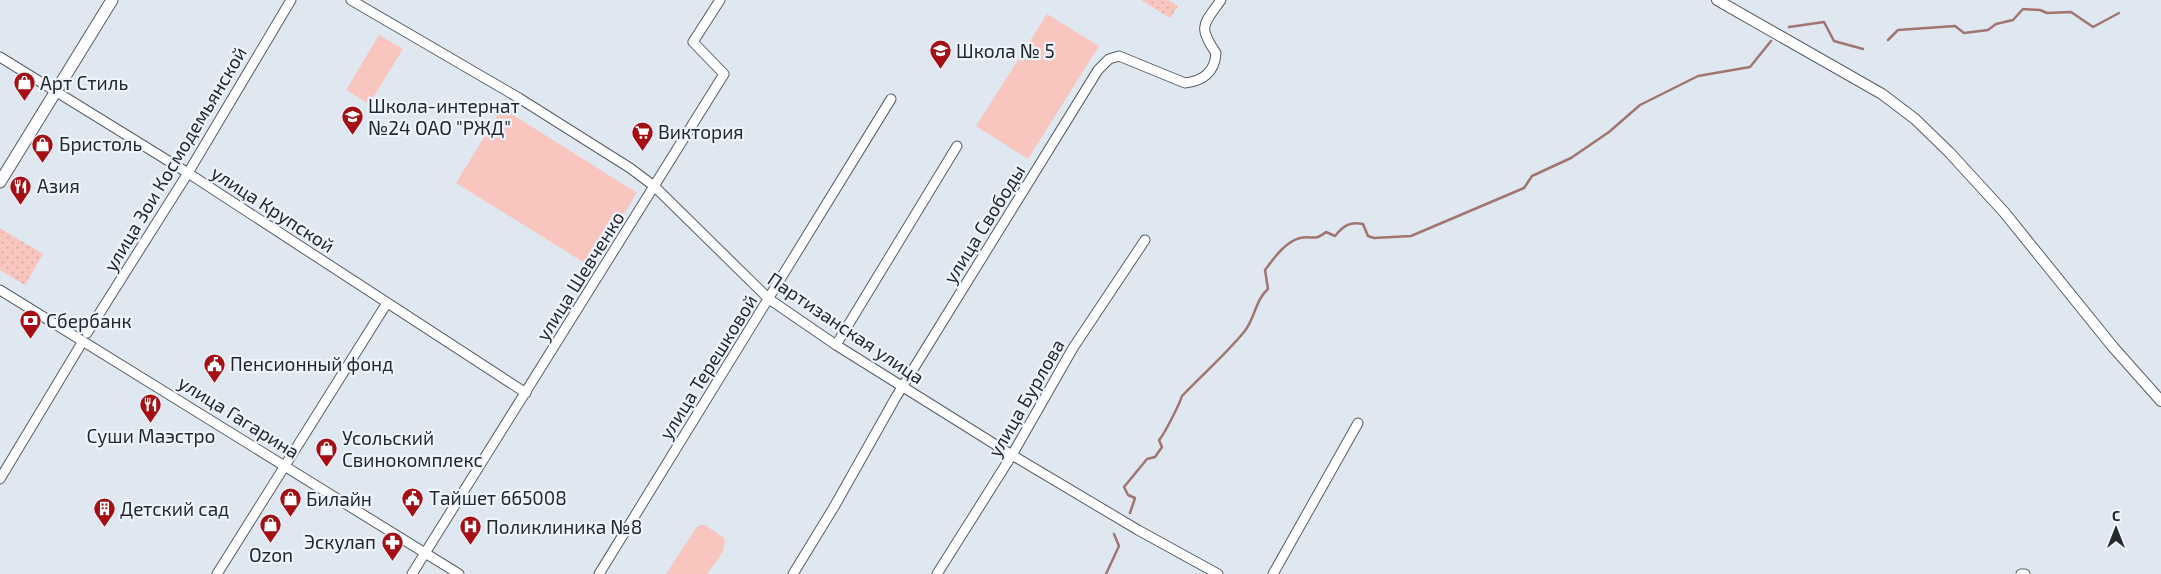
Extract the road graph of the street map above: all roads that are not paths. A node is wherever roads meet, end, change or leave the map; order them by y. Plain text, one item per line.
1 (112, 0) edge
2 (291, 0) edge
3 (351, 0) edge
4 (720, 0) edge
5 (1221, 0) edge
6 (1717, 0) edge
7 (366, 3) edge
8 (0, 57) edge
9 (56, 91) junction
10 (891, 99) dead end
11 (957, 146) dead end
12 (188, 174) junction
13 (0, 182) edge
14 (654, 186) junction
15 (1145, 240) dead end
16 (0, 290) edge
17 (769, 299) junction
18 (387, 303) junction
19 (85, 337) junction
20 (836, 345) junction
21 (902, 387) junction
22 (526, 393) junction
23 (2161, 401) edge
24 (1358, 423) dead end
25 (1012, 455) junction
26 (285, 465) junction
27 (0, 480) edge
28 (425, 552) junction
29 (217, 574) edge
30 (412, 574) edge
31 (459, 574) edge
32 (600, 574) edge
33 (793, 574) edge
34 (937, 574) edge
35 (1218, 574) edge
36 (1273, 574) edge

1 - 9 main road
2 - 12 street, улица Зои Космодемьянской
3 - 7 street, Партизанская улица
4 - 14 street, улица Шевченко
5 - 21 street, улица Свободы
6 - 23 street
7 - 14 street, Партизанская улица
8 - 9 street, улица Крупской
9 - 12 street, улица Крупской
9 - 13 main road
10 - 17 street, улица Терешковой
11 - 20 street
12 - 18 street, улица Крупской
12 - 19 street, улица Зои Космодемьянской
14 - 17 street, Партизанская улица
14 - 22 street, улица Шевченко
15 - 25 street, улица Бурлова
16 - 19 street, улица Гагарина
17 - 20 street, Партизанская улица
17 - 32 street, улица Терешковой
18 - 22 street, улица Крупской
18 - 26 street
19 - 26 street, улица Гагарина
19 - 27 street, улица Зои Космодемьянской
20 - 21 street, Партизанская улица
21 - 25 street, Партизанская улица
21 - 33 street, улица Свободы
22 - 28 street, улица Шевченко
24 - 36 street
25 - 34 street, улица Бурлова
25 - 35 street, Партизанская улица
26 - 28 street, улица Гагарина
26 - 29 street
28 - 30 street, улица Шевченко
28 - 31 street, улица Гагарина

